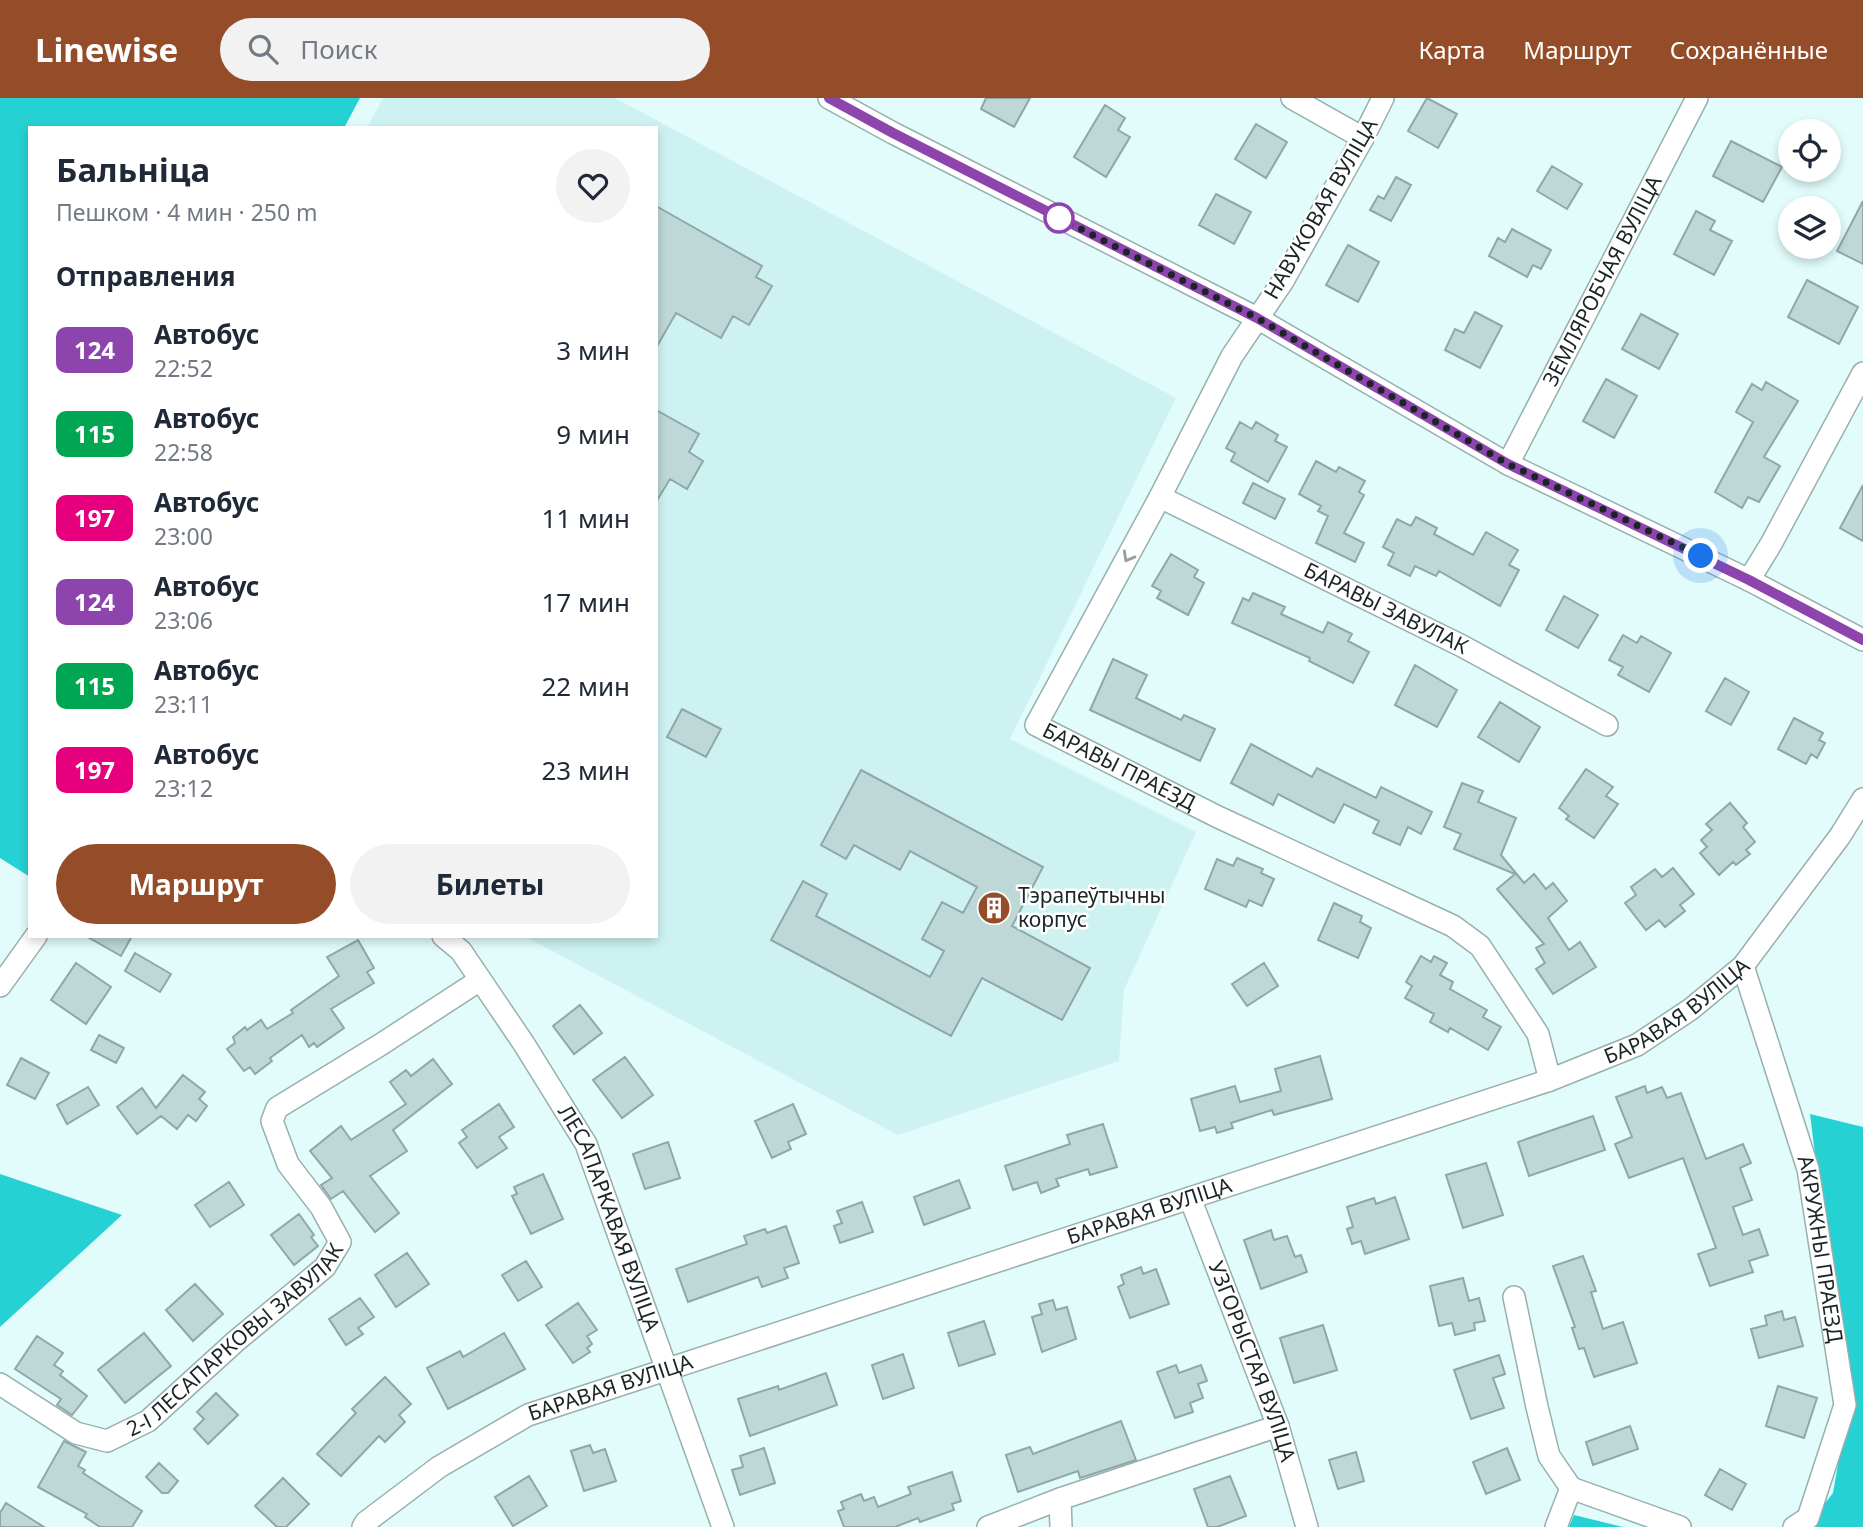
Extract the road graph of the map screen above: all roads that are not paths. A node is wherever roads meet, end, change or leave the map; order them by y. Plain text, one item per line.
1 (829, 98) edge
2 (1292, 98) edge
3 (1383, 98) edge
4 (1697, 98) edge
5 (1363, 138) junction
6 (1257, 318) junction
7 (1863, 373) edge
8 (1508, 464) junction
9 (1160, 497) junction
10 (1749, 580) junction
11 (1863, 640) edge
12 (1607, 725) dead end
13 (1863, 799) edge
14 (35, 938) edge
15 (445, 938) edge
16 (1743, 967) junction
17 (480, 979) junction
18 (0, 986) edge
19 (1550, 1080) junction
20 (1190, 1198) junction
21 (1514, 1297) dead end
22 (667, 1370) junction
23 (0, 1384) edge
24 (1278, 1426) junction
25 (1571, 1488) junction
26 (1060, 1499) junction
27 (363, 1527) edge
28 (723, 1527) edge
29 (988, 1527) edge
30 (1061, 1527) edge
31 (1307, 1527) edge
32 (1556, 1527) edge
33 (1680, 1527) edge
34 (1794, 1527) edge

1 - 6 street
2 - 5 street
3 - 5 street, НАВУКОВАЯ ВУЛІЦА
4 - 8 street, ЗЕМЛЯРОБЧАЯ ВУЛІЦА
5 - 6 street, НАВУКОВАЯ ВУЛІЦА
6 - 8 street
6 - 9 street, БАРАВЫ ПРАЕЗД
7 - 10 street
8 - 10 street
9 - 12 street, БАРАВЫ ЗАВУЛАК
9 -> 19 street, БАРАВЫ ПРАЕЗД
10 - 11 street
13 - 16 street, БАРАВАЯ ВУЛІЦА
14 - 18 street
15 - 17 street, ЛЕСАПАРКАВАЯ ВУЛІЦА
16 - 19 street, БАРАВАЯ ВУЛІЦА
16 - 34 street, АКРУЖНЫ ПРАЕЗД
17 - 22 street, ЛЕСАПАРКАВАЯ ВУЛІЦА
17 - 23 street, 2-І ЛЕСАПАРКОВЫ ЗАВУЛАК
19 - 20 street, БАРАВАЯ ВУЛІЦА
20 - 22 street, БАРАВАЯ ВУЛІЦА
20 - 24 street, УЗГОРЫСТАЯ ВУЛІЦА
21 - 25 street
22 - 27 street, БАРАВАЯ ВУЛІЦА
22 - 28 street, ЛЕСАПАРКАВАЯ ВУЛІЦА
24 - 26 street
24 - 31 street, УЗГОРЫСТАЯ ВУЛІЦА
25 - 32 street
25 - 33 street
26 - 29 street
26 - 30 street

